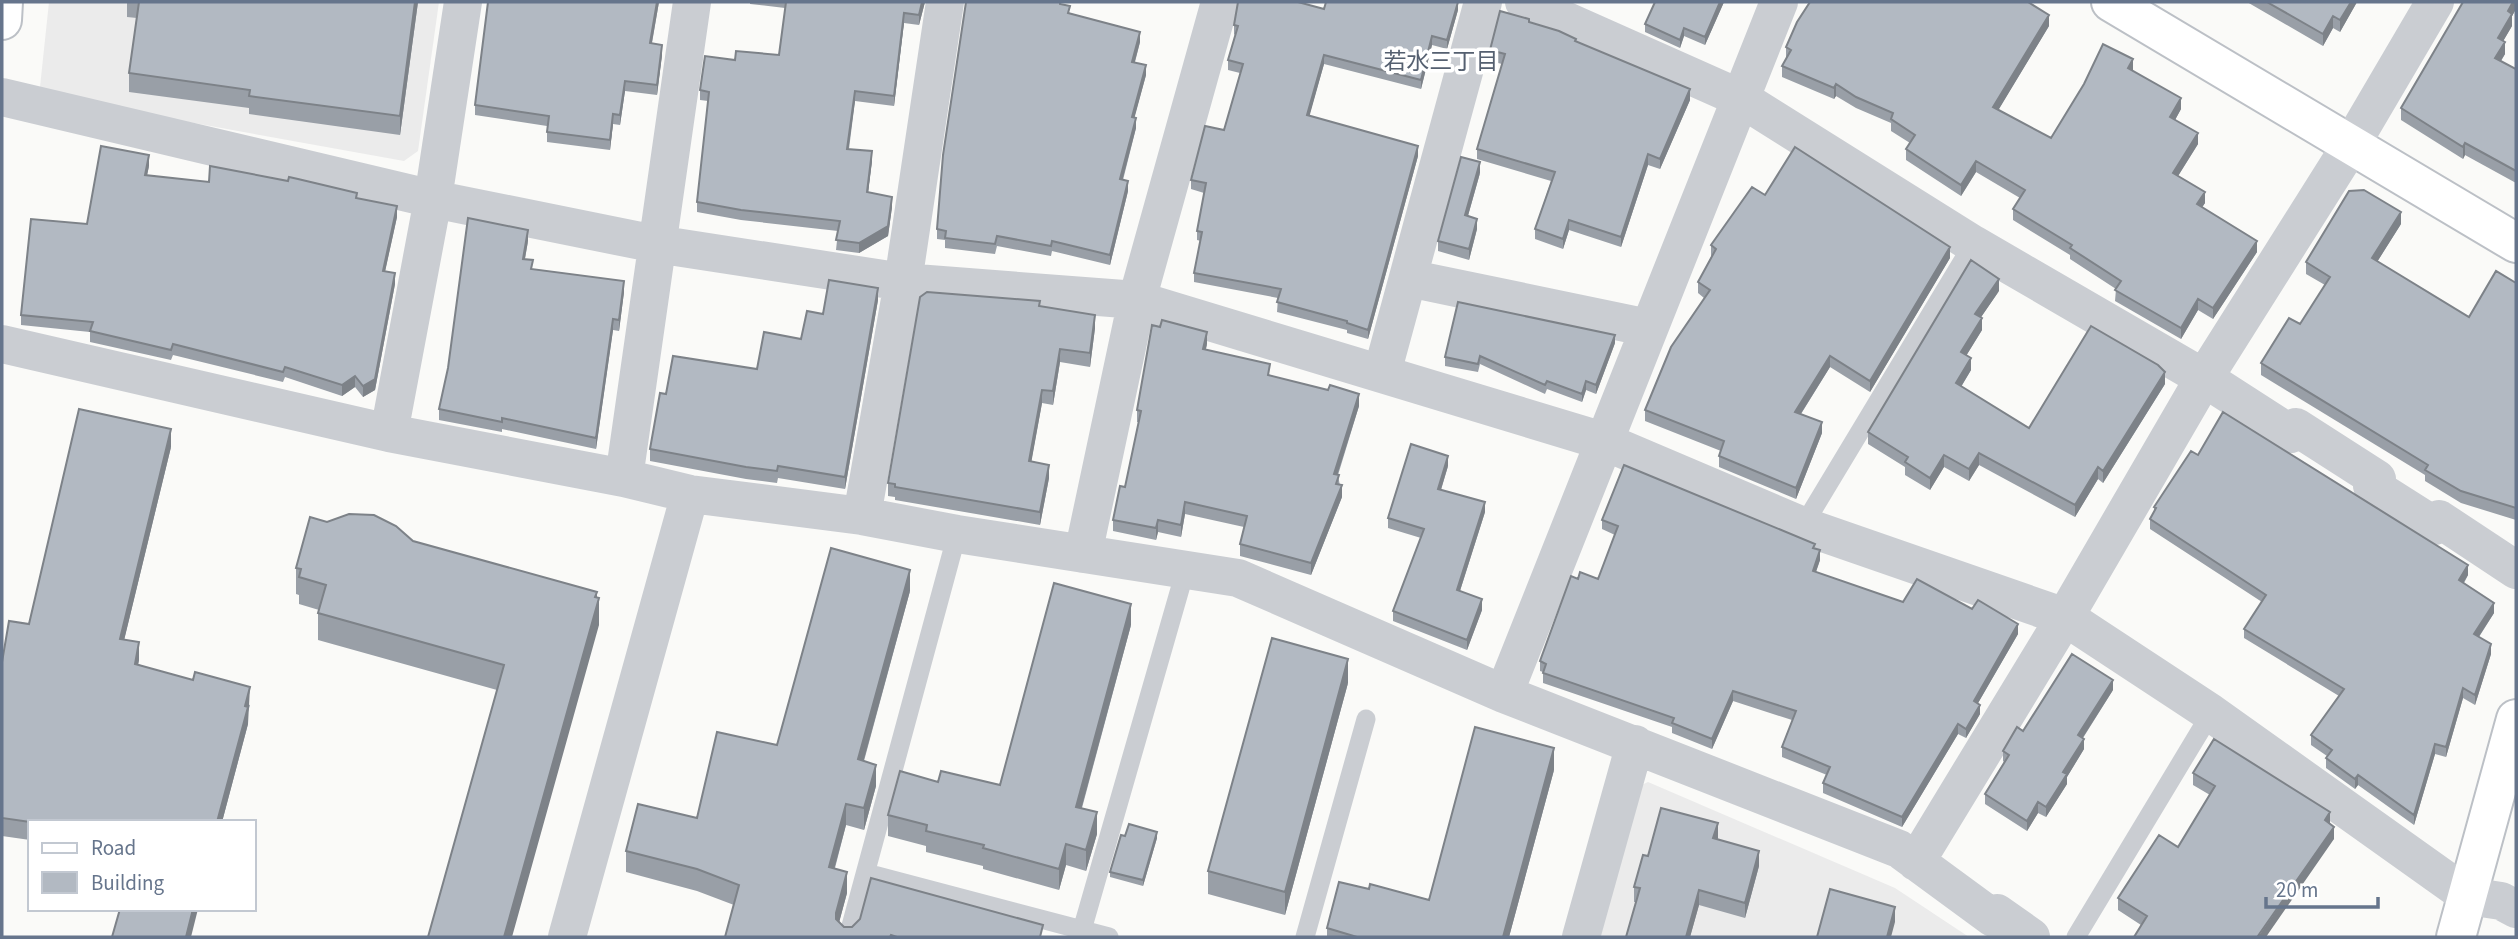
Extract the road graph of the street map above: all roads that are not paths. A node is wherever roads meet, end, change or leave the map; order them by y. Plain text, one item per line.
1 (3, 2) edge
2 (463, 2) edge
3 (692, 2) edge
4 (945, 2) edge
5 (1220, 2) edge
6 (1482, 2) edge
7 (1524, 2) edge
8 (1779, 2) edge
9 (2111, 2) edge
10 (2435, 2) edge
11 (2, 20) edge
12 (2, 97) edge
13 (1740, 99) junction
14 (2351, 145) junction
15 (433, 199) junction
16 (1973, 243) junction
17 (2516, 243) edge
18 (656, 244) junction
19 (1408, 278) junction
20 (903, 282) junction
21 (1137, 300) junction
22 (1649, 328) junction
23 (2, 344) edge
24 (1382, 373) junction
25 (2204, 377) junction
26 (389, 433) junction
27 (1604, 441) junction
28 (624, 478) junction
29 (690, 494) junction
30 (862, 516) junction
31 (1803, 526) junction
32 (957, 534) junction
33 (1083, 554) junction
34 (1186, 568) junction
35 (2516, 570) edge
36 (2065, 617) junction
37 (1504, 694) junction
38 (2211, 713) junction
39 (1366, 719) dead end
40 (2516, 719) edge
41 (1635, 744) junction
42 (1916, 862) junction
43 (866, 873) junction
44 (2468, 895) junction
45 (2516, 909) edge
46 (1081, 934) edge
47 (567, 937) edge
48 (848, 937) edge
49 (1109, 937) edge
50 (1304, 937) edge
51 (1581, 937) edge
52 (2031, 937) edge
53 (2076, 937) edge
54 (2456, 937) edge

1 - 11 street
2 - 15 street
3 - 18 street
4 - 20 street
5 - 21 street
6 - 19 street
7 - 13 street
8 - 13 street
9 - 14 street
10 - 14 street
12 - 15 street
13 - 16 street
13 - 22 street
14 - 17 street
14 - 25 street
15 - 18 street
15 - 26 street
16 - 25 street
16 - 31 lane
18 - 20 street
18 - 28 street
19 - 22 street
19 - 24 street
20 - 21 street
20 - 30 street
21 - 24 street
21 - 33 street
22 - 27 street
23 - 26 street
24 - 27 street
25 - 35 street
25 - 36 street
26 - 28 street
27 - 31 street
27 - 37 street
28 - 29 street
29 - 30 street
29 - 47 street
30 - 32 street
31 - 36 street
32 - 33 street
32 - 43 lane
33 - 34 street
34 - 37 street
34 - 46 lane
36 - 38 street
36 - 42 street
37 - 41 street
38 - 44 street
38 - 53 lane
39 - 50 lane
40 - 44 street
41 - 42 street
41 - 51 street
42 - 52 street
43 - 46 lane
43 - 48 lane
44 - 45 street
44 - 54 street
46 - 49 lane

